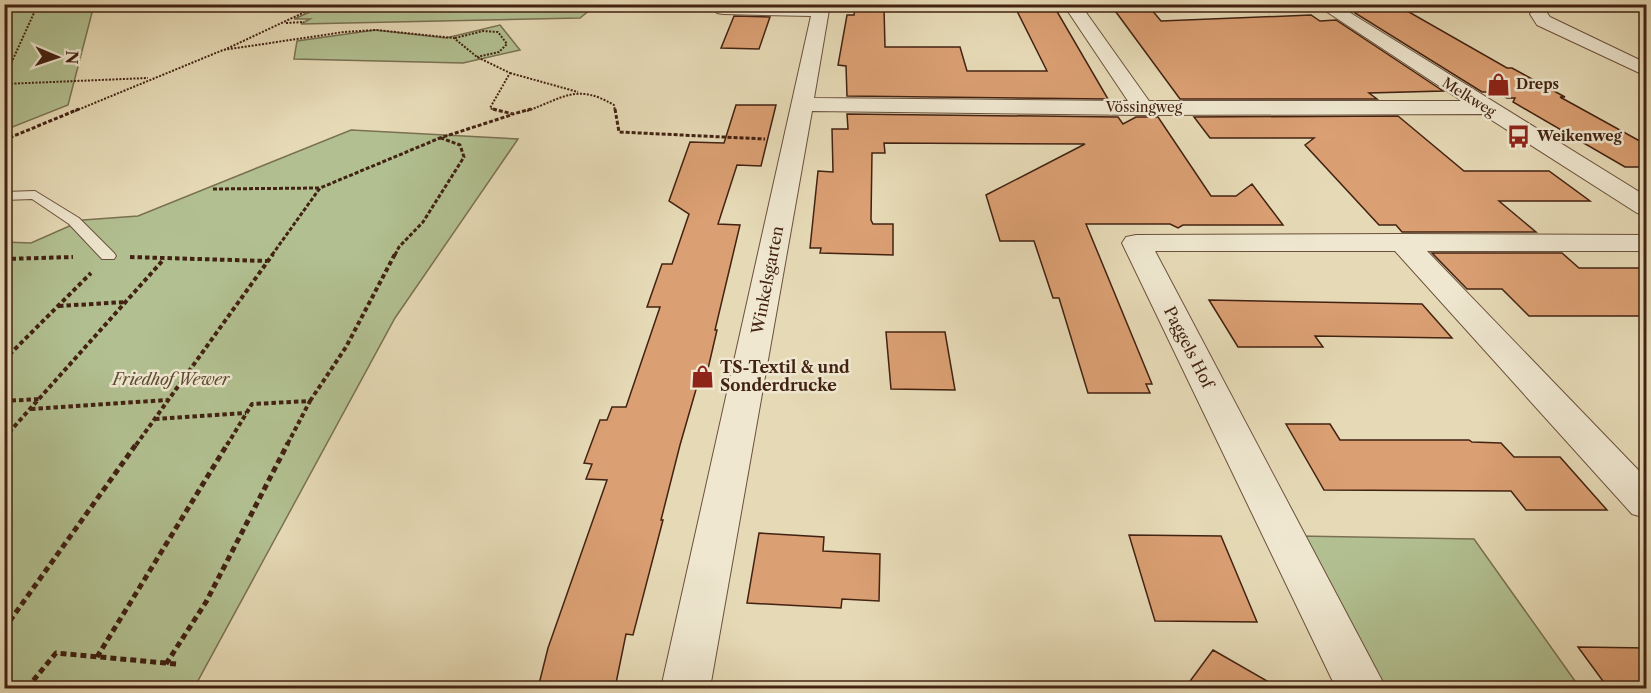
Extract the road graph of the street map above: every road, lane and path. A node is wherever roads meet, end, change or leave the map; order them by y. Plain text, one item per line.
1 (38, 4) edge
2 (322, 4) edge
3 (726, 4) edge
4 (1071, 4) edge
5 (1323, 4) edge
6 (821, 8) edge
7 (1539, 15) dead end
8 (304, 22) dead end
9 (282, 23) junction
10 (454, 38) junction
11 (223, 50) junction
12 (477, 57) junction
13 (1647, 70) edge
14 (510, 73) junction
15 (151, 78) junction
16 (4, 82) edge
17 (579, 92) junction
18 (802, 104) junction
19 (1486, 107) junction
20 (1143, 108) junction
21 (521, 113) junction
22 (440, 138) junction
23 (4, 140) edge
24 (796, 140) junction
25 (320, 188) junction
26 (213, 189) dead end
27 (4, 196) edge
28 (1647, 207) edge
29 (1402, 242) junction
30 (1647, 243) edge
31 (108, 256) junction
32 (4, 259) edge
33 (164, 259) junction
34 (267, 261) junction
35 (126, 302) junction
36 (59, 306) junction
37 (4, 360) edge
38 (40, 399) junction
39 (168, 400) junction
40 (4, 401) edge
41 (310, 401) junction
42 (31, 409) junction
43 (247, 412) junction
44 (154, 419) junction
45 (4, 438) edge
46 (1647, 503) edge
47 (4, 629) edge
48 (97, 657) junction
49 (166, 664) junction
50 (176, 664) dead end
51 (4, 688) edge
52 (10, 688) edge
53 (27, 688) edge
54 (685, 688) edge
55 (1361, 688) edge

1 - 16 path
2 - 9 path
3 - 6 street, Winkelsgarten
4 - 20 street
5 - 19 street, Melkweg
6 - 18 street, Winkelsgarten
7 - 13 street
8 - 9 path
9 - 11 path
10 - 11 path
10 - 12 path
10 - 12 path
11 - 15 path
12 - 14 path
14 - 17 path
14 - 21 path
15 - 16 path
15 - 23 path
17 - 21 path
17 - 24 path
18 - 20 street, Vössingweg
18 - 24 street, Winkelsgarten
19 - 20 street, Vössingweg
19 - 28 street, Melkweg
21 - 22 path
22 - 25 path
22 - 41 path
24 - 54 street, Winkelsgarten
25 - 26 path
25 - 34 path
27 - 31 lane
29 - 30 street, Paggels Hof
29 - 46 street
29 - 55 street, Paggels Hof
31 - 32 path
31 - 33 path
31 - 36 path
33 - 34 path
33 - 35 path
34 - 39 path
35 - 36 path
35 - 38 path
36 - 37 path
38 - 40 path
38 - 42 path
39 - 42 path
39 - 44 path
41 - 43 path
41 - 49 path
42 - 45 path
43 - 44 path
43 - 48 path
44 - 47 path
48 - 49 path
48 - 53 path
49 - 50 path
51 - 52 path

